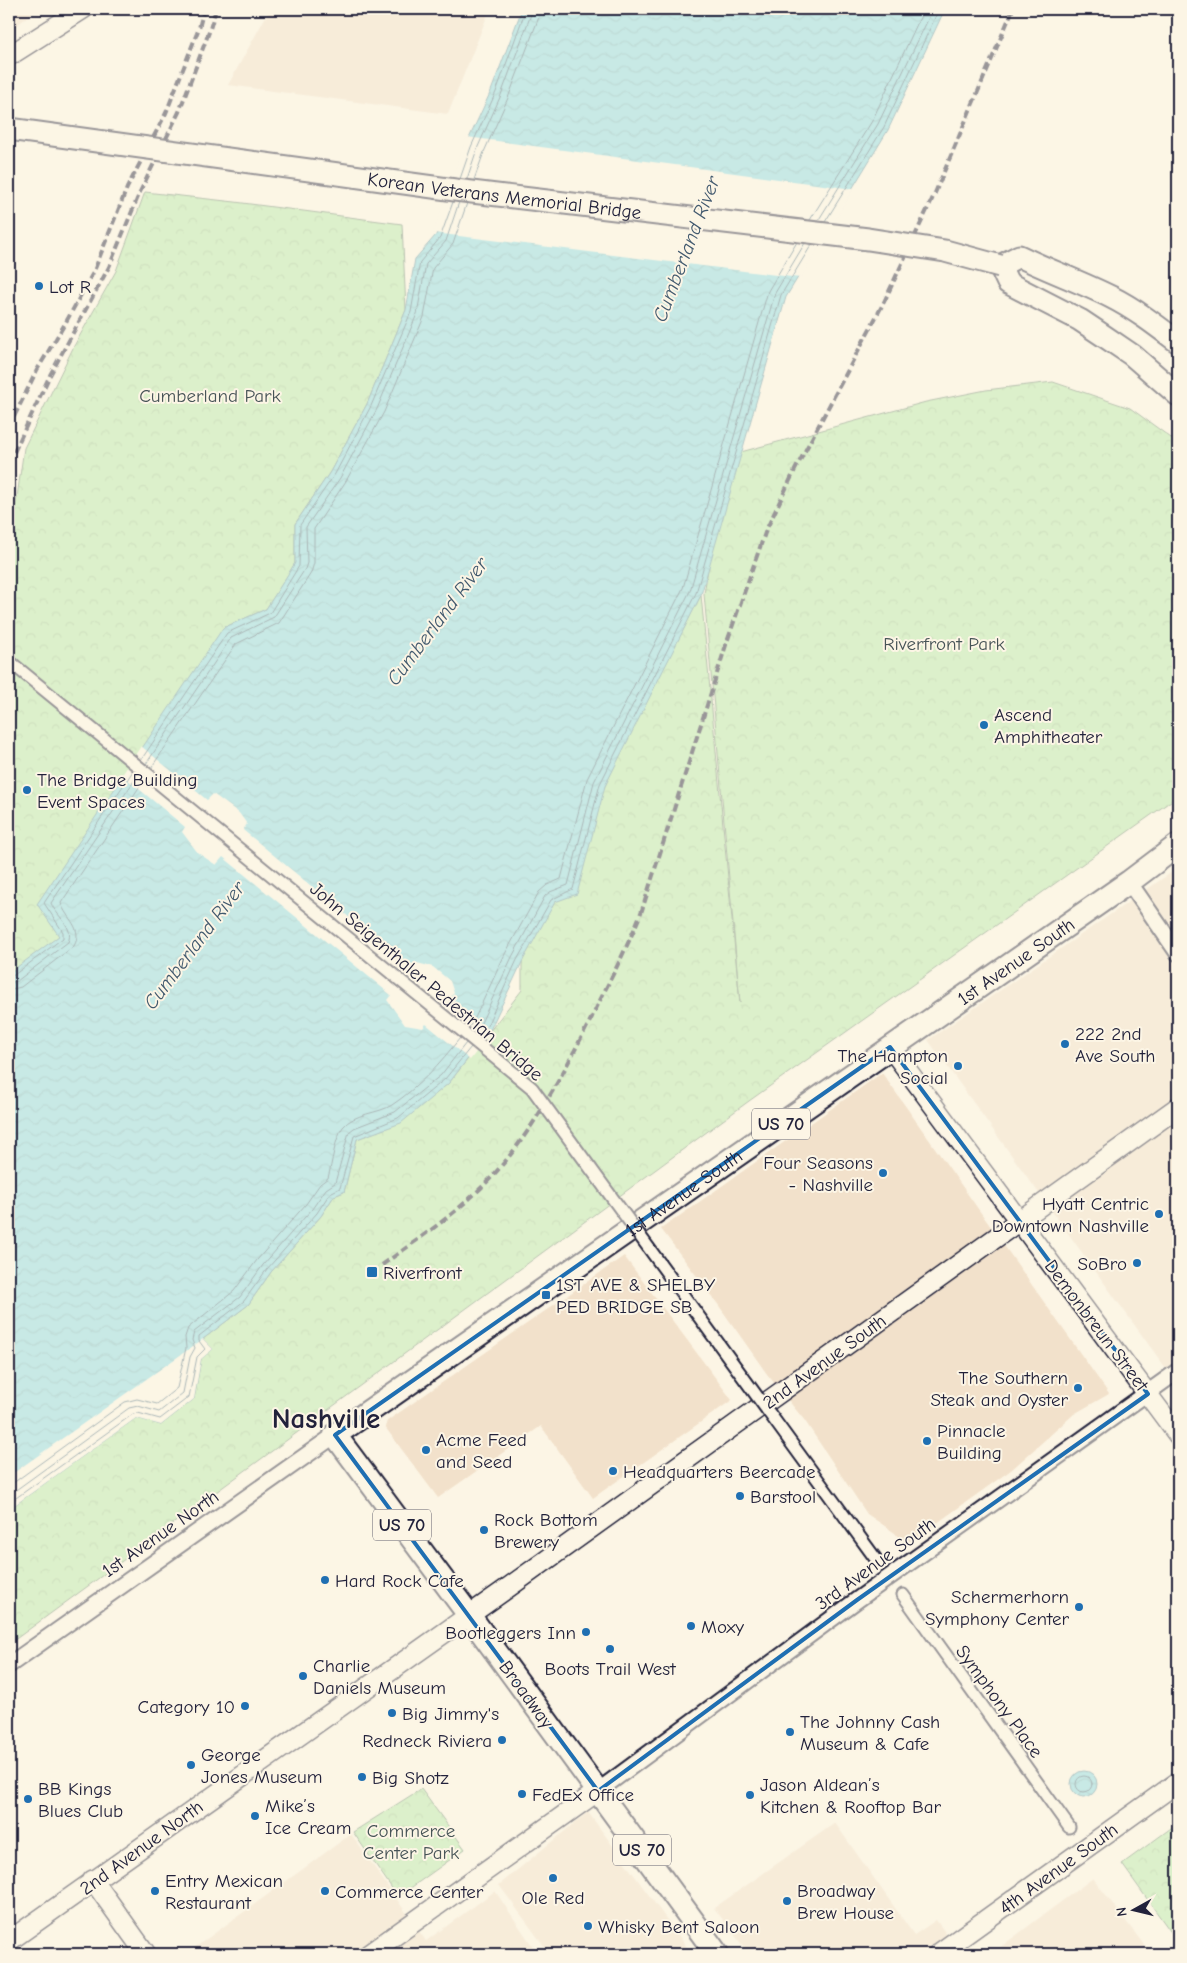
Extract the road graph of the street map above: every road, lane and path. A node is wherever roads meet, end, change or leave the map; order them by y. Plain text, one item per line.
1 (83, 9) edge
2 (9, 56) edge
3 (9, 129) edge
4 (1000, 266) junction
5 (1178, 342) edge
6 (1178, 395) edge
7 (9, 661) edge
8 (1178, 845) edge
9 (1128, 882) junction
10 (1178, 953) edge
11 (890, 1047) junction
12 (1178, 1107) edge
13 (1019, 1221) junction
14 (1178, 1371) edge
15 (1148, 1394) junction
16 (335, 1435) junction
17 (1178, 1435) edge
18 (878, 1562) dead end
19 (903, 1595) dead end
20 (469, 1615) junction
21 (9, 1665) edge
22 (1178, 1782) edge
23 (598, 1791) junction
24 (1069, 1827) dead end
25 (93, 1880) junction
26 (9, 1941) edge
27 (146, 1954) edge
28 (369, 1954) edge
29 (717, 1954) edge
30 (938, 1954) edge

1 - 2 street
3 - 4 main road, Korean Veterans Memorial Bridge, bridge
4 - 5 main road
4 - 6 main road
7 - 18 street, John Seigenthaler Pedestrian Bridge, bridge
8 - 9 main road, 1st Avenue South / US 70
9 - 10 street
9 - 11 main road, 1st Avenue South / US 70
11 - 13 street, Demonbreun Street
11 - 16 main road, 1st Avenue South / US 70
12 - 13 street, 2nd Avenue South
13 - 15 street, Demonbreun Street
13 - 20 street, 2nd Avenue South
14 - 15 street, 3rd Avenue South
15 - 17 street, Demonbreun Street
15 - 23 street, 3rd Avenue South
16 - 20 main road, Broadway / US 70
16 - 21 street, 1st Avenue North
19 - 24 street, Symphony Place
20 - 23 main road, Broadway / US 70
20 - 25 street, 2nd Avenue North
22 - 30 street, 4th Avenue South
23 - 28 street
23 - 29 main road, Broadway / US 70
25 - 26 street, 2nd Avenue North
25 - 27 street

